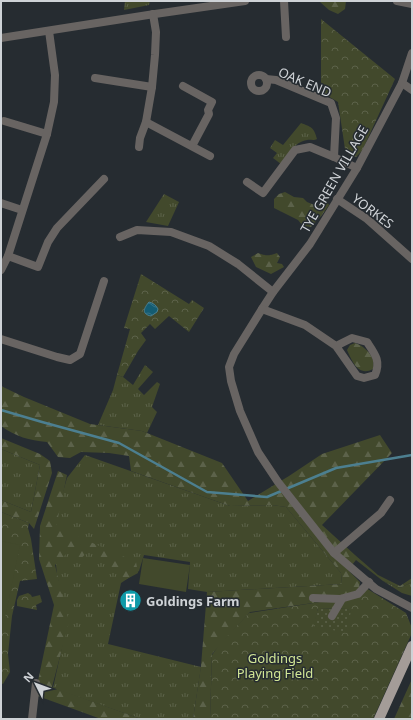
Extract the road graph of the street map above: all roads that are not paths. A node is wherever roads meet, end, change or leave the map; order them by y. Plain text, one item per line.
1 (245, 1) edge
2 (284, 1) edge
3 (398, 1) edge
4 (412, 4) edge
5 (153, 14) junction
6 (49, 31) junction
7 (286, 37) dead end
8 (1, 38) edge
9 (412, 53) edge
10 (95, 78) dead end
11 (266, 79) dead end
12 (402, 83) junction
13 (183, 86) dead end
14 (152, 87) junction
15 (412, 90) edge
16 (4, 121) dead end
17 (146, 122) junction
18 (47, 134) junction
19 (192, 146) junction
20 (139, 147) dead end
21 (210, 156) dead end
22 (334, 156) junction
23 (357, 168) junction
24 (104, 179) dead end
25 (247, 182) dead end
26 (337, 199) junction
27 (1, 204) edge
28 (22, 210) junction
29 (120, 237) dead end
30 (8, 256) junction
31 (412, 259) edge
32 (1, 270) edge
33 (104, 280) dead end
34 (273, 292) junction
35 (262, 309) junction
36 (1, 339) edge
37 (336, 346) junction
38 (390, 500) dead end
39 (334, 553) junction
40 (369, 582) junction
41 (313, 598) dead end
42 (342, 599) junction
43 (412, 608) edge
44 (332, 616) dead end
45 (412, 646) edge
46 (36, 683) dead end
47 (32, 719) edge
48 (379, 719) edge

1 - 5 street
2 - 7 street
3 - 4 street
5 - 6 street
5 - 14 street
6 - 8 street
6 - 18 street
9 - 12 street, TYE GREEN VILLAGE
10 - 14 street
11 - 22 street, OAK END
12 - 15 street
12 - 23 street, TYE GREEN VILLAGE
13 - 19 street
14 - 17 street
16 - 18 street
17 - 19 street
17 - 20 street
18 - 28 street
19 - 21 street
22 - 23 street
22 - 25 street
23 - 26 street, TYE GREEN VILLAGE
24 - 30 street
26 - 31 street, YORKES
26 - 34 street, TYE GREEN VILLAGE
27 - 28 street
28 - 30 street
29 - 34 street
30 - 32 street
33 - 36 street
34 - 35 street, TYE GREEN VILLAGE
35 - 37 street
35 - 39 street, TYE GREEN VILLAGE
37 - 37 street
38 - 39 street
39 - 40 street, TYE GREEN VILLAGE
40 - 42 street
40 - 43 street, TYE GREEN VILLAGE
41 - 42 street
42 - 44 street
45 - 48 main road
46 - 47 street

